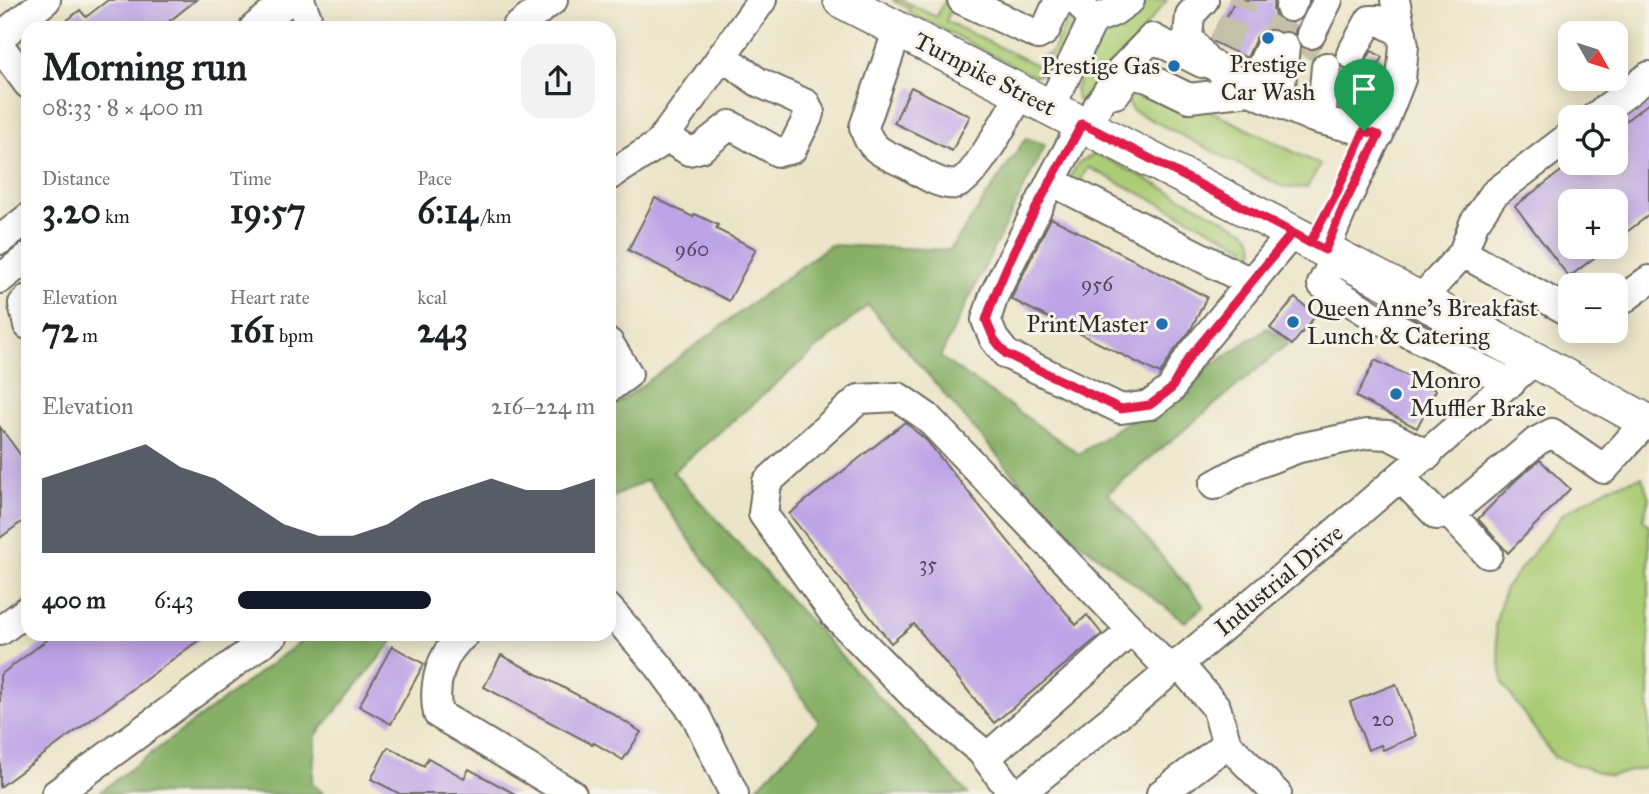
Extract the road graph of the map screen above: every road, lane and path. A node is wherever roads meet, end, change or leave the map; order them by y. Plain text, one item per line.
1 (46, 0) edge
2 (289, 0) edge
3 (300, 0) edge
4 (554, 0) edge
5 (762, 0) edge
6 (841, 0) edge
7 (962, 0) edge
8 (1059, 0) edge
9 (1130, 0) edge
10 (1203, 0) edge
11 (1210, 0) edge
12 (1328, 0) edge
13 (1362, 0) edge
14 (1085, 10) edge
15 (1393, 11) edge
16 (263, 21) edge
17 (307, 21) edge
18 (526, 21) edge
19 (1295, 27) edge
20 (898, 29) junction
21 (0, 37) edge
22 (1192, 45) junction
23 (0, 46) edge
24 (722, 56) junction
25 (1338, 61) junction
26 (1134, 68) junction
27 (21, 74) edge
28 (1649, 76) edge
29 (1250, 91) junction
30 (1035, 100) junction
31 (1611, 105) edge
32 (1287, 107) junction
33 (1329, 122) junction
34 (1087, 127) junction
35 (1371, 133) junction
36 (664, 136) junction
37 (1558, 145) edge
38 (616, 172) edge
39 (1051, 180) junction
40 (21, 224) edge
41 (0, 240) edge
42 (1316, 245) junction
43 (1463, 253) junction
44 (21, 262) edge
45 (0, 279) edge
46 (1649, 279) edge
47 (1252, 283) junction
48 (1628, 296) edge
49 (1420, 300) junction
50 (1558, 305) edge
51 (616, 354) edge
52 (1523, 371) junction
53 (616, 383) edge
54 (1648, 421) edge
55 (1428, 455) junction
56 (1401, 478) junction
57 (1214, 485) dead end
58 (1450, 514) junction
59 (1488, 554) dead end
60 (21, 615) edge
61 (616, 617) edge
62 (1132, 630) junction
63 (0, 631) edge
64 (264, 641) edge
65 (457, 641) edge
66 (1175, 667) junction
67 (1227, 744) junction
68 (986, 757) junction
69 (55, 794) edge
70 (572, 794) edge
71 (734, 794) edge
72 (1016, 794) edge
73 (1161, 794) edge
74 (1277, 794) edge

1 - 21 street
2 - 16 street
3 - 17 street
4 - 18 street
5 - 24 street
6 - 20 main road, Turnpike Street
7 - 8 street
9 - 14 street
10 - 22 street
11 - 22 street
12 - 19 street
13 - 25 street
14 - 30 street
15 - 25 street
15 - 35 street
19 - 29 street
19 - 32 street
20 - 30 main road, Turnpike Street
20 - 30 street
22 - 29 street
23 - 27 street
24 - 36 street
24 - 36 street
25 - 33 street
26 - 29 street
26 - 29 street
26 - 34 street
28 - 31 street
29 - 32 street
30 - 34 main road, Turnpike Street
32 - 33 street
33 - 35 street
34 - 39 street
34 - 42 main road, Turnpike Street
35 - 42 street
36 - 38 street
37 - 43 street
39 - 47 street
39 - 47 street
40 - 41 street
42 - 47 street
42 - 49 main road, Turnpike Street
42 - 52 street
43 - 49 street
43 - 50 street
44 - 45 street
46 - 48 street
49 - 52 main road, Turnpike Street
51 - 53 street
52 - 54 main road, Turnpike Street
52 - 55 street, Industrial Drive
54 - 58 street
55 - 56 street, Industrial Drive
55 - 57 street
56 - 58 street
56 - 66 street, Industrial Drive
58 - 59 street
60 - 63 street
61 - 71 street
62 - 66 street
62 - 68 street
62 - 68 street
64 - 69 street
65 - 70 street
66 - 67 street
66 - 72 street, Industrial Drive
67 - 73 street
67 - 74 street
68 - 72 street

